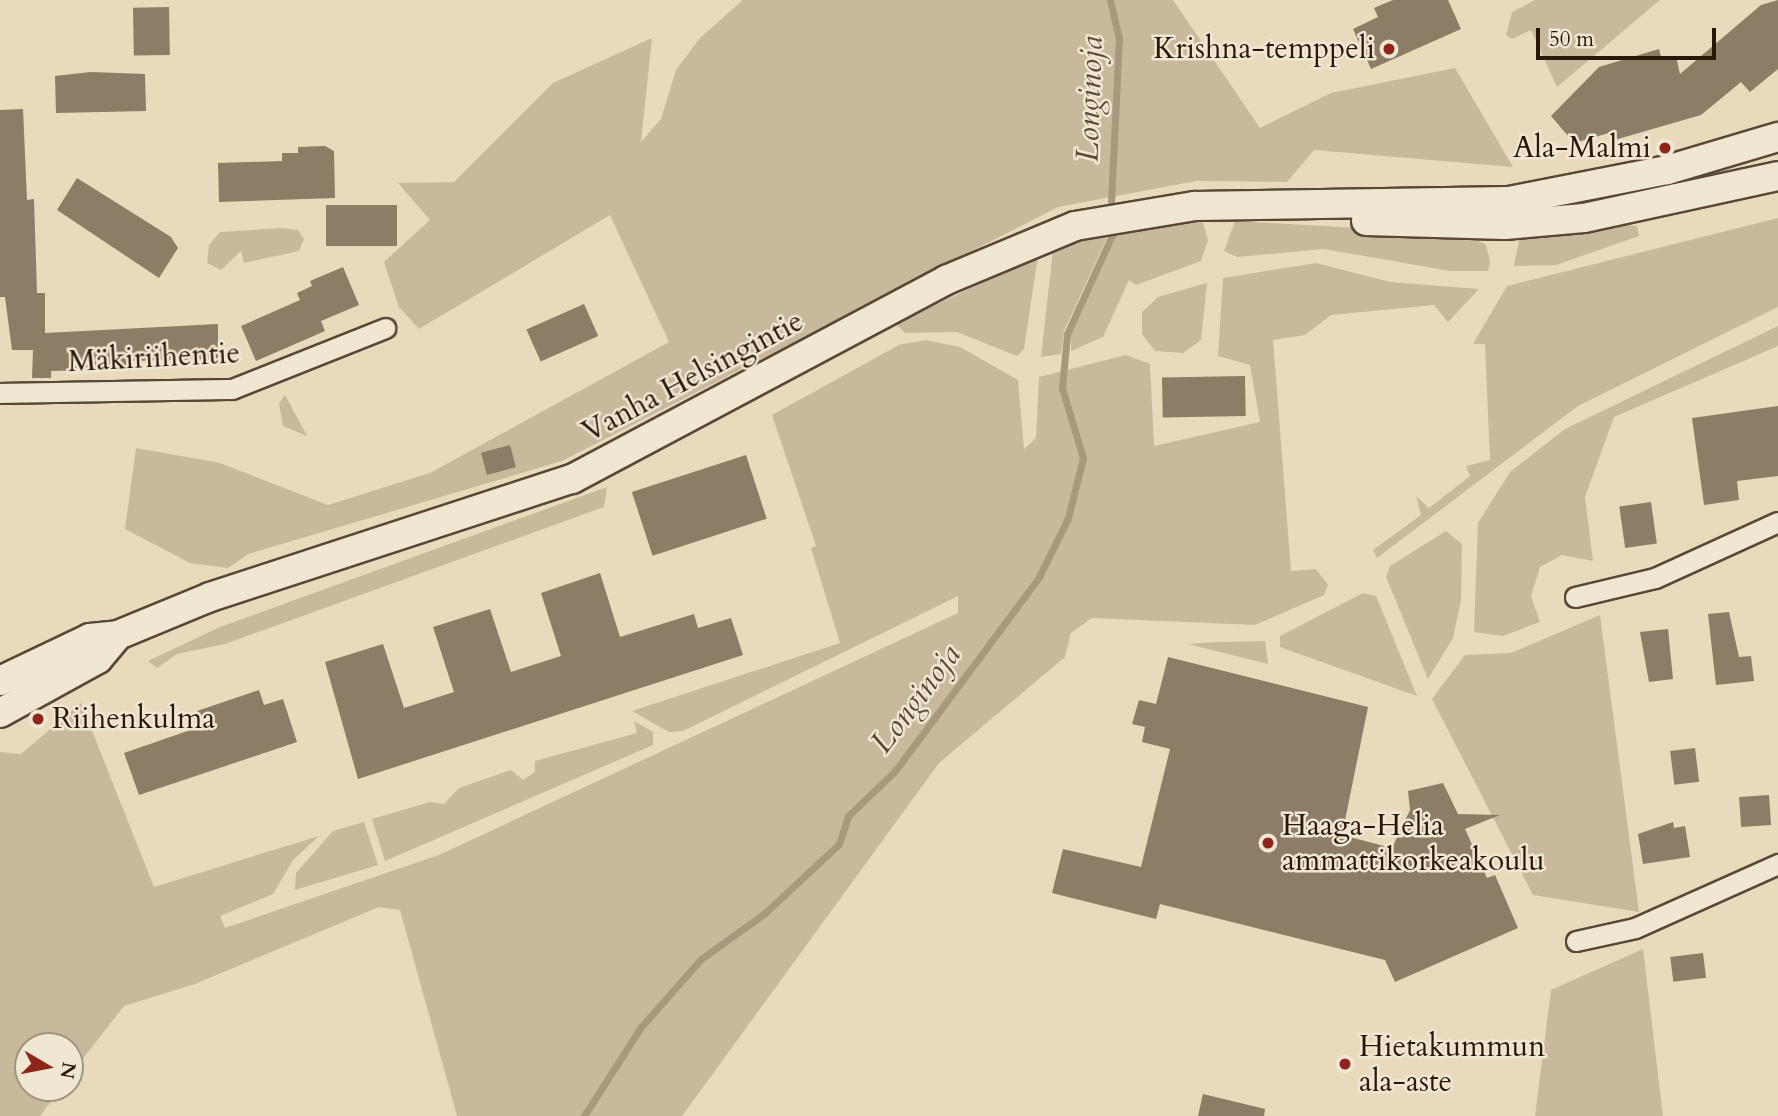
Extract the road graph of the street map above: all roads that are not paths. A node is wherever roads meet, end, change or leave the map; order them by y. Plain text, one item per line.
1 (1778, 137) edge
2 (1778, 176) edge
3 (1298, 209) junction
4 (385, 328) dead end
5 (0, 393) edge
6 (1778, 523) edge
7 (1575, 597) dead end
8 (118, 635) junction
9 (0, 681) edge
10 (0, 713) edge
11 (1778, 864) edge
12 (1576, 941) dead end

1 - 3 main road, Vanha Helsingintie
2 - 3 main road, Vanha Helsingintie
3 - 8 main road, Vanha Helsingintie
4 - 5 street, Mäkiriihentie
6 - 7 street
8 - 9 main road, Vanha Helsingintie
8 - 10 main road, Vanha Helsingintie
11 - 12 street

